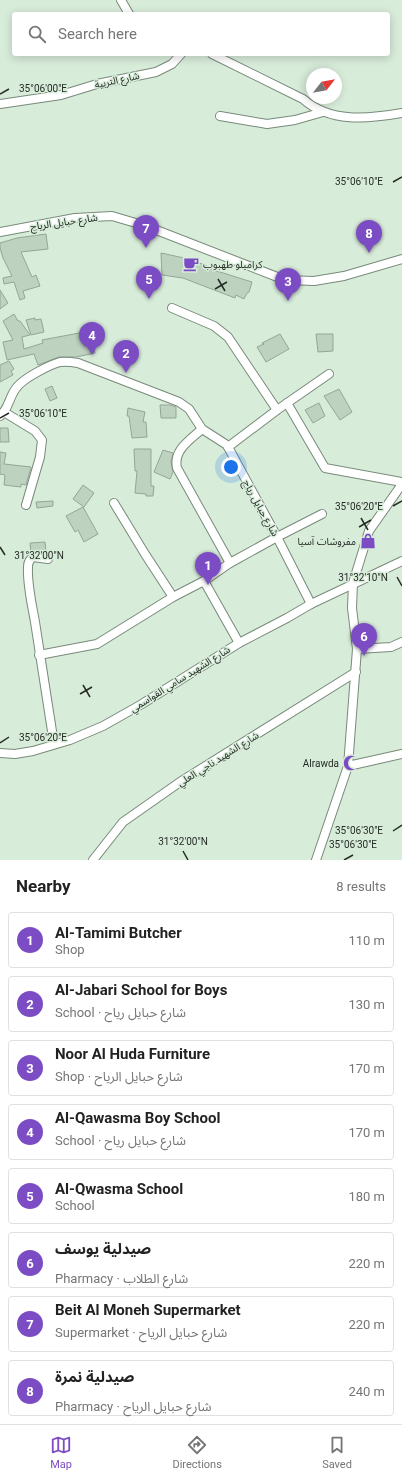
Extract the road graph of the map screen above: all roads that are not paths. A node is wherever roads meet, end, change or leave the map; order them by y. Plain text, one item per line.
1 (121, 0) edge
2 (128, 12) edge
3 (180, 56) edge
4 (216, 56) edge
5 (0, 104) edge
6 (323, 112) junction
7 (402, 113) edge
8 (220, 116) dead end
9 (0, 232) edge
10 (402, 260) edge
11 (172, 308) dead end
12 (329, 374) dead end
13 (287, 403) junction
14 (277, 410) junction
15 (2, 414) edge
16 (202, 429) junction
17 (228, 446) junction
18 (402, 483) edge
19 (114, 503) dead end
20 (26, 505) dead end
21 (322, 514) dead end
22 (277, 537) junction
23 (48, 559) dead end
24 (402, 561) edge
25 (230, 564) junction
26 (204, 581) junction
27 (353, 583) junction
28 (173, 597) junction
29 (311, 604) junction
30 (239, 642) junction
31 (402, 642) edge
32 (357, 649) junction
33 (40, 655) junction
34 (356, 672) junction
35 (54, 744) junction
36 (0, 753) edge
37 (402, 754) edge
38 (348, 766) junction
39 (93, 860) edge
40 (316, 860) edge

1 - 2 street
3 - 5 street, شارع التربية
4 - 6 street
6 - 7 street
6 - 8 street
9 - 10 street, شارع حبايل الرياح
11 - 14 street
12 - 13 street
13 - 14 street
13 - 18 street
14 - 17 street
15 - 16 street, شارع حبايل رياح
15 - 20 street
16 - 17 street, شارع حبايل رياح
16 - 25 street
17 - 22 street, شارع حبايل رياح
18 - 27 street
19 - 28 street
21 - 22 street
22 - 25 street
22 - 29 street, شارع حبايل رياح
23 - 33 street
24 - 27 street, شارع الشهيد سامي القواسمي
25 - 26 street
26 - 28 street
26 - 30 street
27 - 29 street, شارع الشهيد سامي القواسمي
27 - 32 street
28 - 33 street
29 - 30 street, شارع الشهيد سامي القواسمي
30 - 35 street, شارع الشهيد سامي القواسمي
31 - 32 street
32 - 34 street
33 - 35 street
34 - 38 street
34 - 39 street, شارع الشهيد ناجي العلي
35 - 36 street, شارع الشهيد سامي القواسمي
37 - 38 street
38 - 40 street

